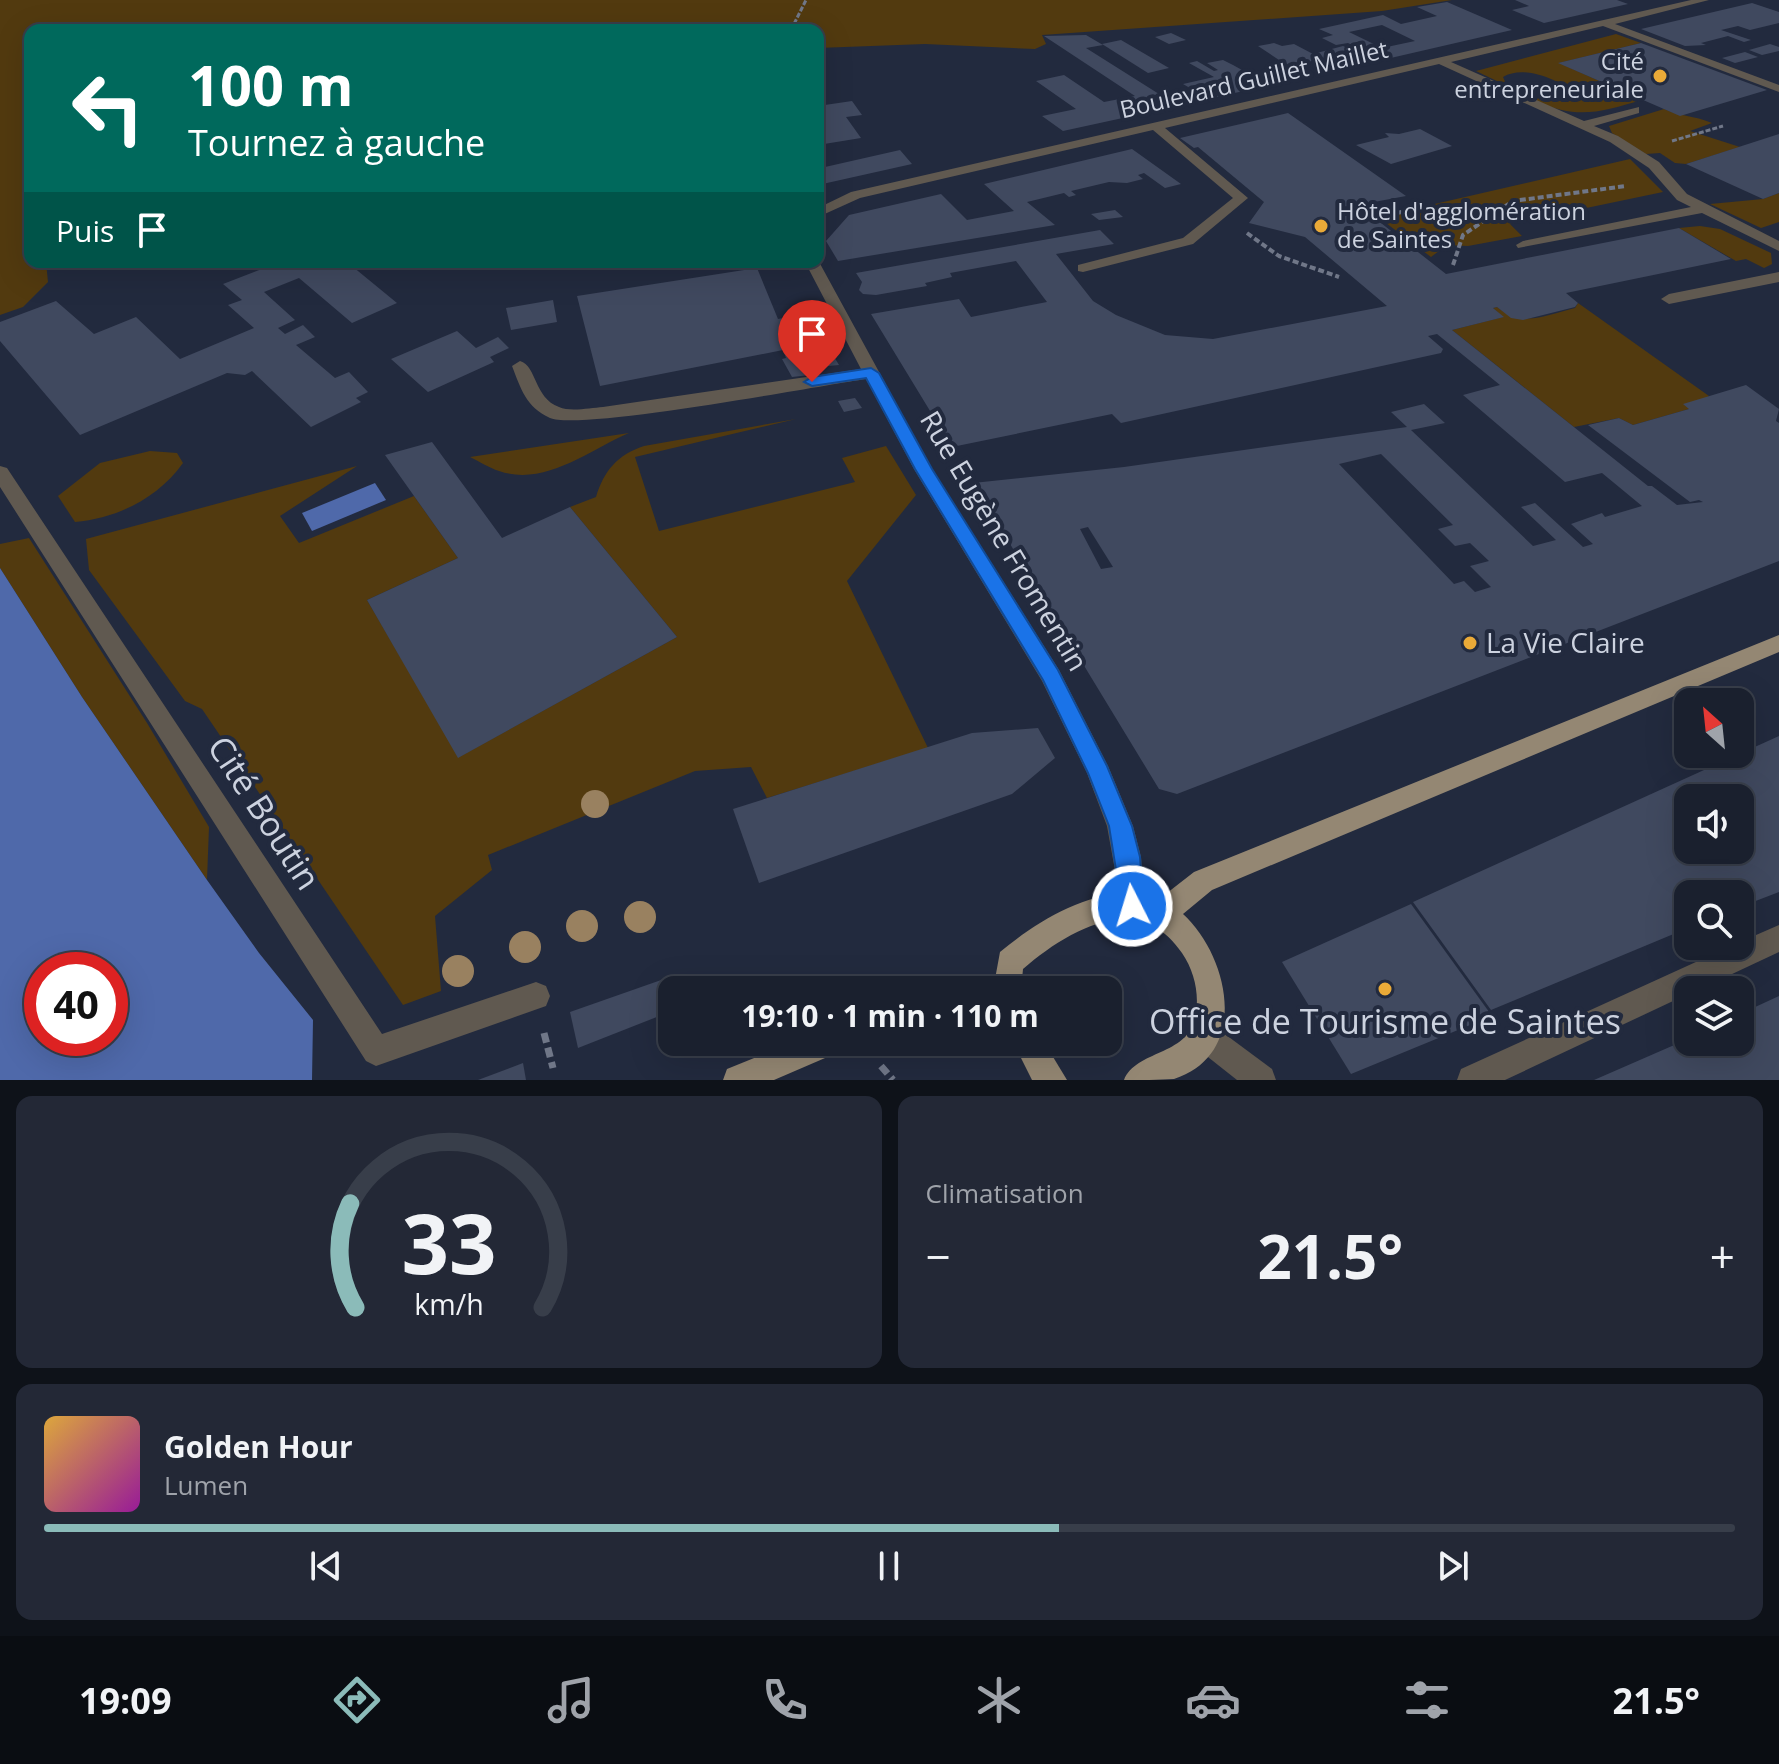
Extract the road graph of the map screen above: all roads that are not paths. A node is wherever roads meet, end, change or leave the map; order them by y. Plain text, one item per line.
1 (1704, 0) edge
2 (1603, 23) junction
3 (1438, 60) junction
4 (1779, 89) edge
5 (1635, 110) dead end
6 (1154, 125) junction
7 (1583, 125) junction
8 (1701, 209) junction
9 (824, 210) edge
10 (1523, 245) dead end
11 (1779, 247) edge
12 (815, 268) edge
13 (1083, 268) dead end
14 (1779, 277) edge
15 (1669, 299) dead end
16 (520, 366) dead end
17 (871, 373) junction
18 (0, 472) edge
19 (1779, 643) edge
20 (1132, 906) junction
21 (1161, 915) junction
22 (1779, 938) edge
23 (1008, 976) edge
24 (536, 996) dead end
25 (1204, 1036) junction
26 (795, 1056) edge
27 (1035, 1056) edge
28 (738, 1080) edge
29 (1052, 1080) edge
30 (1139, 1080) edge
31 (1261, 1080) edge
32 (1472, 1080) edge

1 - 2 street, Boulevard Guillet Maillet
2 - 3 street, Boulevard Guillet Maillet
2 - 4 street
3 - 6 street, Boulevard Guillet Maillet
3 - 7 street
5 - 7 street
6 - 9 street, Boulevard Guillet Maillet
6 - 13 street
7 - 8 street
8 - 10 street
8 - 11 street
12 - 17 street, Rue Eugène Fromentin
14 - 15 street
16 - 17 street
17 - 20 street, Rue Eugène Fromentin
18 - 24 street, Cité Boutin
19 - 21 main road
20 - 21 main road
20 - 23 main road
21 - 25 main road
22 - 32 street
25 - 30 main road
25 - 31 street
26 - 28 main road
27 - 29 main road

